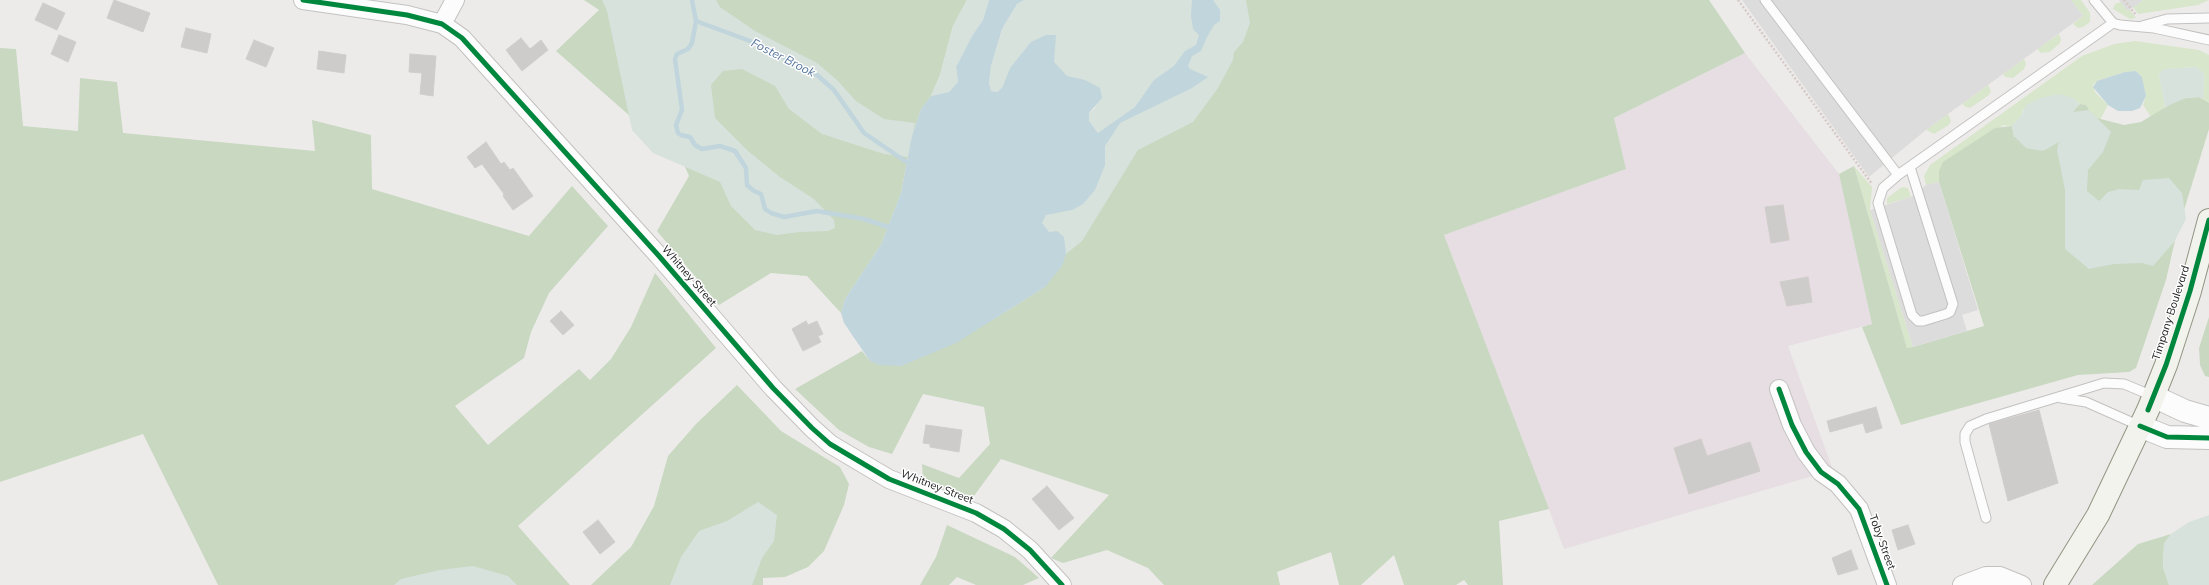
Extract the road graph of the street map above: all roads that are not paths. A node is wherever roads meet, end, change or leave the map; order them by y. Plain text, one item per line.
1 (303, 0) edge
2 (455, 0) edge
3 (1765, 0) edge
4 (2094, 0) edge
5 (2209, 18) edge
6 (2113, 23) junction
7 (442, 24) junction
8 (2140, 26) junction
9 (2209, 40) edge
10 (1910, 167) junction
11 (1898, 175) junction
12 (2209, 220) edge
13 (1778, 389) dead end
14 (2153, 396) junction
15 (2054, 398) junction
16 (2209, 418) edge
17 (2140, 426) junction
18 (2209, 438) edge
19 (1986, 518) dead end
20 (1062, 585) edge
21 (1887, 585) edge
22 (1962, 585) edge
23 (2022, 585) edge
24 (2055, 585) edge

1 - 7 street, Whitney Street
2 - 7 street
3 - 11 lane
4 - 6 lane
5 - 8 lane
6 - 8 lane
6 - 10 lane
7 - 20 street, Whitney Street
8 - 9 lane
10 - 11 lane
10 - 11 lane
12 - 14 main road, Timpany Boulevard
13 - 21 street, Toby Street
14 - 15 lane
14 - 16 street
14 - 17 main road, Timpany Boulevard
15 - 17 lane
15 - 19 lane
17 - 18 street
17 - 24 main road, Timpany Boulevard
22 - 23 street

